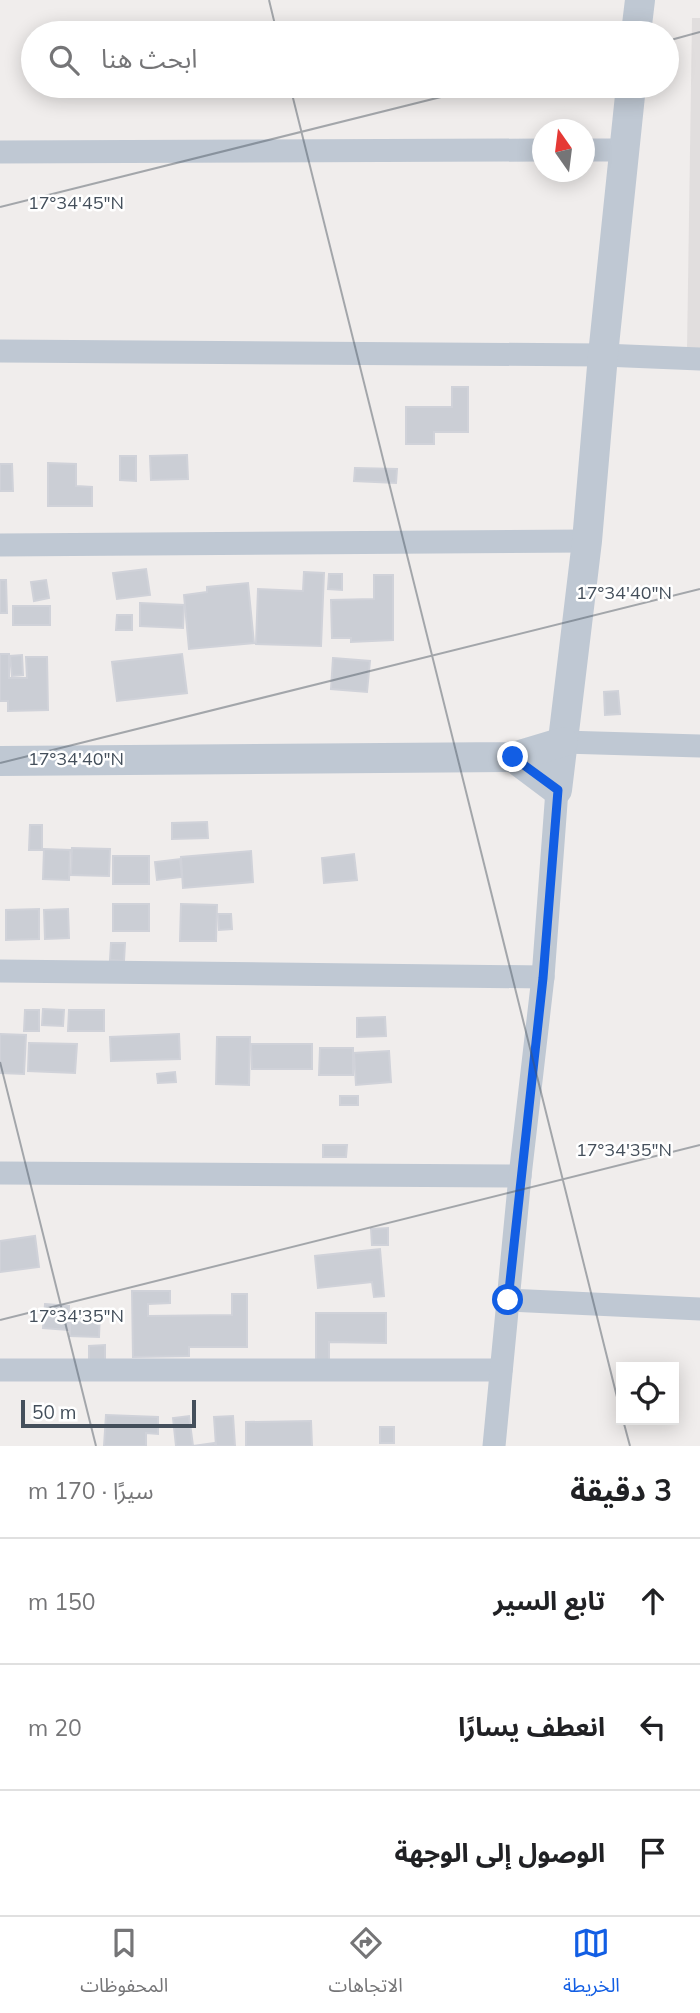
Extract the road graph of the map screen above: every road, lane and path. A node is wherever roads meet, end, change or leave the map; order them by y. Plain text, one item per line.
1 (640, 0) edge
2 (637, 21) edge
3 (630, 98) edge
4 (532, 150) edge
5 (595, 150) edge
6 (625, 150) junction
7 (0, 152) edge
8 (0, 351) edge
9 (603, 355) junction
10 (700, 359) edge
11 (587, 541) junction
12 (0, 545) edge
13 (564, 742) junction
14 (700, 746) edge
15 (513, 757) junction
16 (0, 761) edge
17 (558, 790) junction
18 (0, 971) edge
19 (543, 978) junction
20 (0, 1173) edge
21 (520, 1176) junction
22 (508, 1300) junction
23 (700, 1308) edge
24 (0, 1370) edge
25 (501, 1370) junction
26 (494, 1446) edge

1 - 2 street
3 - 6 street
4 - 7 street
5 - 6 street
6 - 9 street
8 - 9 street
9 - 10 street
9 - 11 street
11 - 12 street
11 - 13 street
13 - 14 street
13 - 15 street
13 - 17 street
15 - 16 street
15 - 17 street
17 - 19 street
18 - 19 street
19 - 21 street
20 - 21 street
21 - 22 street
22 - 23 street
22 - 25 street
24 - 25 street
25 - 26 street

